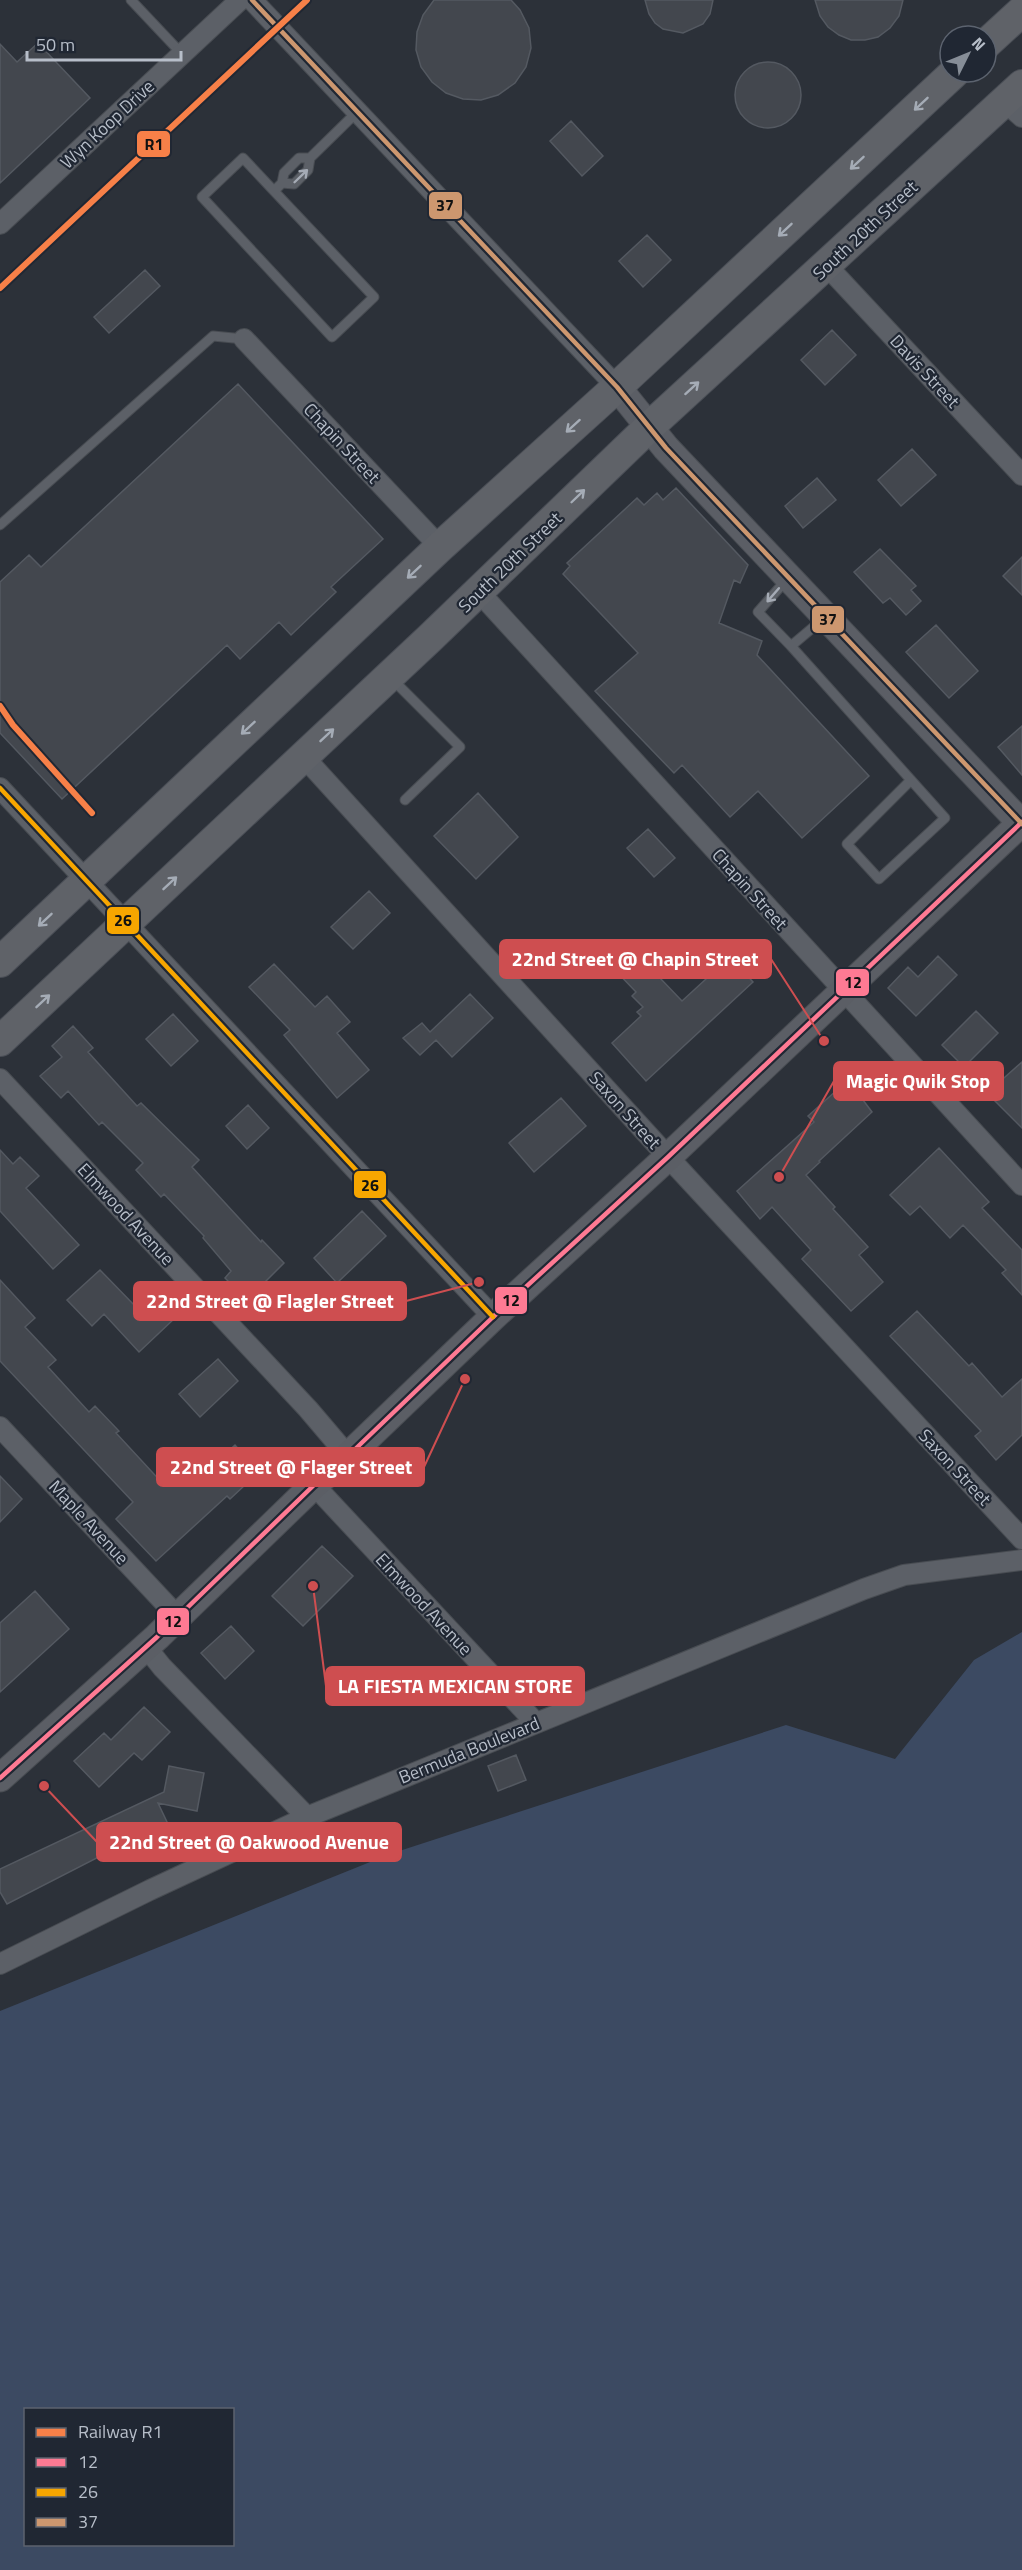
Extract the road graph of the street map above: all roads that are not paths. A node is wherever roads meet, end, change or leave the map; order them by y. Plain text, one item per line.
1 (131, 0) edge
2 (240, 0) edge
3 (252, 0) edge
4 (1022, 11) edge
5 (998, 33) edge
6 (182, 54) junction
7 (942, 84) edge
8 (1016, 101) edge
9 (357, 112) junction
10 (310, 158) junction
11 (282, 183) junction
12 (274, 191) junction
13 (0, 224) edge
14 (827, 266) junction
15 (244, 339) joint
16 (617, 387) junction
17 (648, 428) junction
18 (1022, 475) edge
19 (0, 525) edge
20 (440, 547) junction
21 (788, 577) junction
22 (478, 592) junction
23 (826, 617) junction
24 (791, 646) junction
25 (390, 676) junction
26 (304, 758) junction
27 (911, 780) junction
28 (0, 788) edge
29 (405, 800) dead end
30 (1022, 823) edge
31 (88, 880) junction
32 (127, 922) junction
33 (0, 962) edge
34 (842, 990) junction
35 (0, 1041) edge
36 (0, 1079) edge
37 (668, 1157) junction
38 (1022, 1185) edge
39 (493, 1317) junction
40 (0, 1427) edge
41 (348, 1456) junction
42 (314, 1485) junction
43 (1022, 1539) edge
44 (1022, 1560) edge
45 (178, 1617) junction
46 (146, 1647) junction
47 (536, 1723) junction
48 (1, 1777) edge
49 (307, 1817) junction
50 (0, 1964) edge

1 - 6 lane
2 - 6 street, Wyn Koop Drive
3 - 9 street
4 - 5 main road
6 - 13 street, Wyn Koop Drive
7 -> 16 main road
8 - 14 main road, South 20th Street
9 - 10 lane
9 - 16 street
10 - 11 lane
11 -> 10 lane
11 - 12 lane
12 - 12 lane
17 -> 14 main road, South 20th Street
14 - 18 street, Davis Street
15 - 19 lane
15 - 20 street, Chapin Street
16 - 17 street
16 -> 20 main road
17 - 21 street
22 -> 17 main road, South 20th Street
20 -> 31 main road
21 - 23 street
21 -> 24 lane
22 - 25 main road, South 20th Street
22 - 34 street, Chapin Street
23 - 24 lane
23 - 30 street
24 - 27 lane
26 -> 25 main road, South 20th Street
25 - 29 lane
32 -> 26 main road, South 20th Street
26 - 37 street, Saxon Street
27 - 27 lane
28 - 31 street
30 - 34 street
31 - 32 street
31 -> 33 main road
35 -> 32 main road, South 20th Street
32 - 39 street
34 - 37 street
34 - 38 street, Chapin Street
36 - 41 street, Elmwood Avenue
37 - 39 street
37 - 43 street, Saxon Street
39 - 41 street
40 - 45 street, Maple Avenue
41 - 42 street
42 - 45 street
42 - 47 street, Elmwood Avenue
44 - 47 street, Bermuda Boulevard
45 - 46 street
46 - 48 street
46 - 49 street
47 - 49 street, Bermuda Boulevard
49 - 50 street, Bermuda Boulevard

